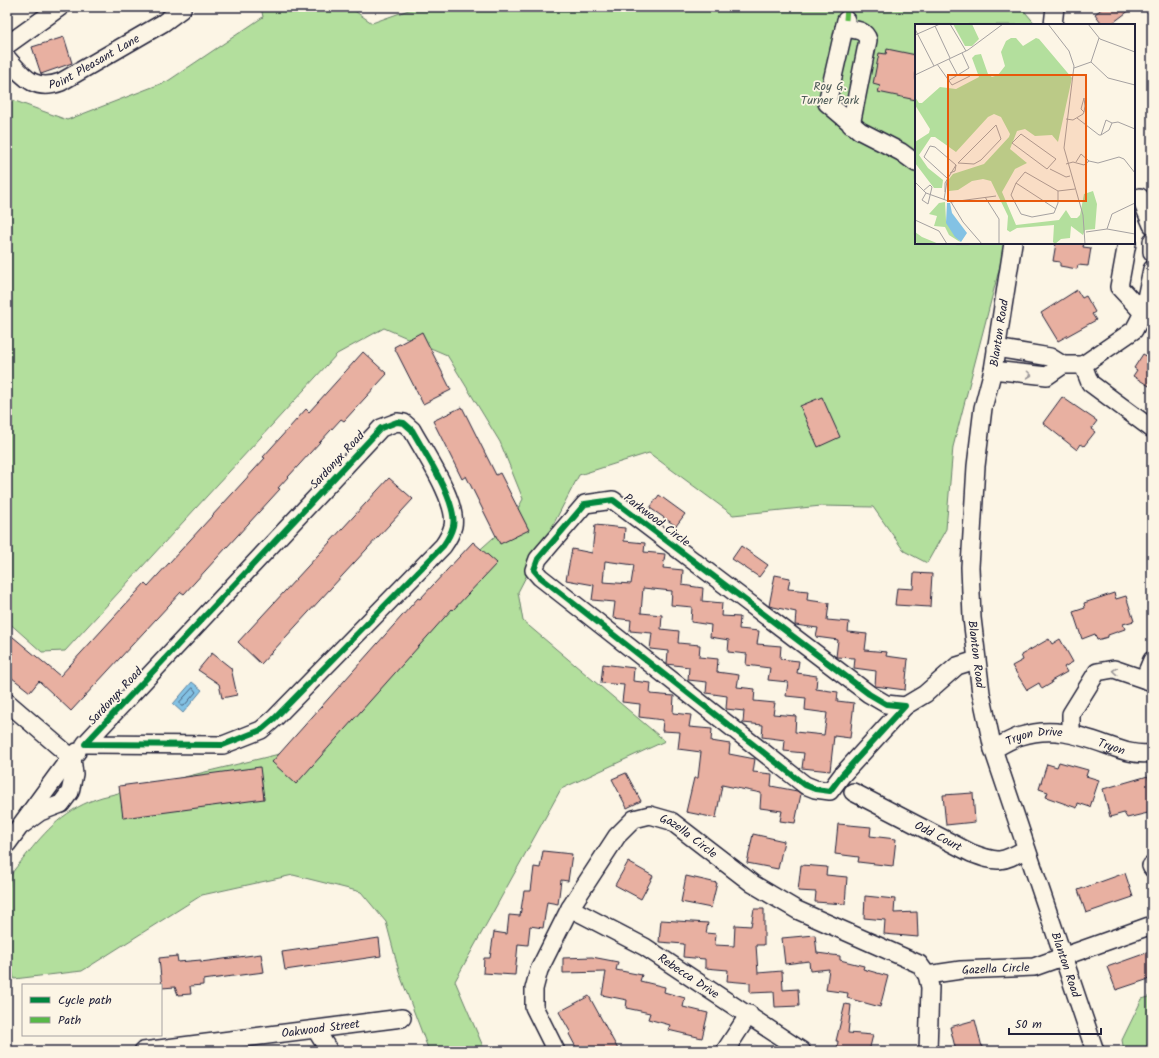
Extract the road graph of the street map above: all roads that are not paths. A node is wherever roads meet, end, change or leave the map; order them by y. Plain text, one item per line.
1 (60, 7) edge
2 (1055, 7) edge
3 (182, 9) dead end
4 (1053, 24) edge
5 (7, 45) edge
6 (7, 58) edge
7 (851, 125) junction
8 (915, 162) edge
9 (1135, 199) edge
10 (1152, 225) edge
11 (1152, 241) edge
12 (1013, 244) edge
13 (1127, 244) edge
14 (1152, 252) edge
15 (1152, 269) edge
16 (1143, 313) junction
17 (996, 348) junction
18 (1063, 365) junction
19 (1083, 365) junction
20 (992, 370) junction
21 (1152, 429) edge
22 (976, 660) junction
23 (1152, 660) edge
24 (1148, 680) edge
25 (7, 702) edge
26 (905, 706) junction
27 (1071, 733) junction
28 (85, 744) junction
29 (993, 749) junction
30 (1152, 753) edge
31 (72, 758) junction
32 (853, 792) dead end
33 (7, 844) edge
34 (1026, 849) junction
35 (570, 908) junction
36 (1152, 925) edge
37 (1063, 957) junction
38 (927, 975) junction
39 (749, 1014) junction
40 (402, 1018) dead end
41 (316, 1030) junction
42 (144, 1051) edge
43 (329, 1051) edge
44 (556, 1051) edge
45 (725, 1051) edge
46 (802, 1051) edge
47 (928, 1051) edge
48 (1095, 1051) edge

1 - 5 street
2 - 4 street
3 - 6 street, Point Pleasant Lane
7 - 7 street
7 - 8 street
9 - 10 street
11 - 14 street
12 - 17 street, Blanton Road
13 - 16 street
15 - 16 street
16 - 19 street
17 - 18 street
17 - 20 street, Blanton Road
18 - 19 street
20 -> 18 street
19 - 21 street
20 - 22 street, Blanton Road
22 - 26 street, Parkwood Circle
22 - 29 street, Blanton Road
23 - 24 street
24 -> 27 street, Tryon Drive
25 - 31 street
26 - 26 street, Parkwood Circle
27 - 29 street, Tryon Drive
27 - 30 street, Tryon
28 - 28 street, Sardonyx Road
28 - 31 street, Sardonyx Road
29 - 34 street, Blanton Road
31 - 33 street, Sardonyx Road
32 - 34 street, Odd Court
34 - 37 street, Blanton Road
35 - 38 street, Gazella Circle
35 - 39 street, Rebecca Drive
35 - 44 street, Gazella Circle
36 - 37 street, Gazella Circle
37 - 38 street, Gazella Circle
37 - 48 street, Blanton Road
38 - 47 street
39 - 45 street
39 - 46 street, Rebecca Drive
40 - 41 street, Oakwood Street
41 - 42 street, Oakwood Street
41 - 43 street

